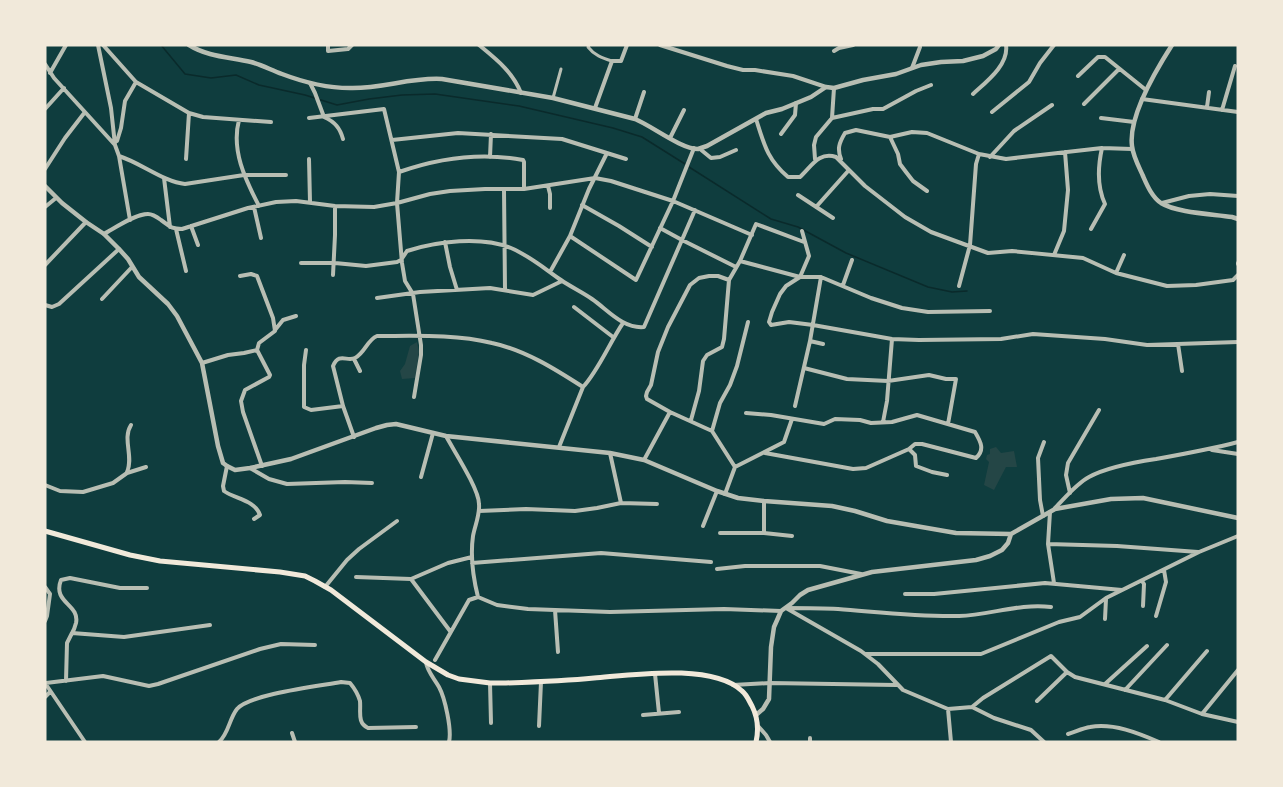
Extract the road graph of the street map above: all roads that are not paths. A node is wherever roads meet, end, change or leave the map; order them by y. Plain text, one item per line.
1 (66, 45) edge
2 (101, 45) edge
3 (189, 45) edge
4 (328, 45) edge
5 (352, 45) edge
6 (479, 45) edge
7 (589, 45) edge
8 (627, 45) edge
9 (660, 45) edge
10 (853, 45) edge
11 (999, 45) edge
12 (1006, 45) edge
13 (1054, 45) edge
14 (1172, 45) edge
15 (920, 47) dead end
16 (834, 51) dead end
17 (612, 61) junction
18 (45, 64) edge
19 (1235, 66) dead end
20 (561, 69) dead end
21 (912, 69) junction
22 (1119, 69) junction
23 (50, 73) junction
24 (1078, 76) dead end
25 (136, 82) junction
26 (309, 82) junction
27 (931, 85) dead end
28 (826, 87) junction
29 (64, 88) junction
30 (834, 88) junction
31 (1146, 90) junction
32 (644, 92) dead end
33 (1209, 92) dead end
34 (521, 93) junction
35 (973, 94) dead end
36 (553, 98) junction
37 (1142, 99) junction
38 (796, 103) junction
39 (1084, 104) dead end
40 (1052, 105) dead end
41 (595, 108) junction
42 (1207, 108) junction
43 (45, 109) edge
44 (684, 110) dead end
45 (1222, 110) junction
46 (85, 112) junction
47 (992, 112) dead end
48 (1238, 112) edge
49 (189, 113) junction
50 (324, 115) junction
51 (309, 118) dead end
52 (832, 118) junction
53 (1101, 118) dead end
54 (635, 119) junction
55 (756, 119) junction
56 (239, 120) junction
57 (271, 122) dead end
58 (1134, 122) junction
59 (491, 134) junction
60 (780, 134) dead end
61 (890, 137) junction
62 (670, 138) junction
63 (343, 140) dead end
64 (392, 140) junction
65 (115, 145) junction
66 (1102, 148) junction
67 (697, 149) junction
68 (1132, 149) junction
69 (736, 150) dead end
70 (1065, 152) junction
71 (607, 153) junction
72 (979, 154) junction
73 (119, 156) junction
74 (490, 157) junction
75 (990, 157) junction
76 (186, 159) dead end
77 (309, 159) dead end
78 (626, 159) dead end
79 (815, 159) junction
80 (842, 163) junction
81 (45, 169) edge
82 (849, 170) junction
83 (399, 172) junction
84 (244, 175) junction
85 (286, 175) dead end
86 (164, 177) junction
87 (596, 178) junction
88 (45, 186) edge
89 (548, 186) junction
90 (524, 189) junction
91 (504, 190) junction
92 (927, 190) dead end
93 (798, 195) dead end
94 (1238, 196) edge
95 (56, 198) junction
96 (673, 201) junction
97 (310, 202) junction
98 (398, 203) junction
99 (1161, 203) junction
100 (582, 205) junction
101 (256, 206) junction
102 (334, 206) junction
103 (45, 207) edge
104 (816, 207) junction
105 (550, 208) dead end
106 (695, 210) junction
107 (833, 218) dead end
108 (1238, 219) edge
109 (130, 220) junction
110 (87, 222) junction
111 (191, 226) junction
112 (170, 228) junction
113 (660, 228) junction
114 (176, 229) junction
115 (1091, 229) dead end
116 (802, 231) dead end
117 (104, 234) junction
118 (752, 235) junction
119 (570, 236) junction
120 (261, 238) dead end
121 (682, 240) junction
122 (445, 242) junction
123 (804, 242) junction
124 (198, 245) dead end
125 (970, 245) junction
126 (504, 246) junction
127 (652, 247) junction
128 (119, 249) junction
129 (1054, 255) junction
130 (1124, 255) dead end
131 (401, 260) junction
132 (852, 260) dead end
133 (740, 261) junction
134 (301, 263) dead end
135 (335, 263) junction
136 (45, 265) edge
137 (132, 267) junction
138 (736, 267) junction
139 (186, 270) dead end
140 (550, 272) junction
141 (1116, 273) junction
142 (333, 275) dead end
143 (1238, 275) edge
144 (240, 276) dead end
145 (800, 277) junction
146 (821, 277) junction
147 (729, 280) junction
148 (562, 281) junction
149 (843, 285) junction
150 (959, 286) dead end
151 (505, 289) junction
152 (456, 290) junction
153 (412, 294) junction
154 (377, 298) dead end
155 (102, 299) dead end
156 (45, 305) edge
157 (574, 307) dead end
158 (990, 311) dead end
159 (296, 316) dead end
160 (623, 322) junction
161 (748, 322) dead end
162 (813, 325) junction
163 (275, 331) junction
164 (419, 337) junction
165 (614, 337) junction
166 (892, 339) junction
167 (810, 341) junction
168 (1238, 342) edge
169 (823, 344) dead end
170 (1178, 344) junction
171 (256, 350) junction
172 (306, 350) dead end
173 (354, 358) junction
174 (202, 363) junction
175 (804, 368) junction
176 (360, 371) dead end
177 (1182, 371) dead end
178 (888, 381) junction
179 (583, 387) junction
180 (414, 397) dead end
181 (343, 406) junction
182 (795, 406) dead end
183 (1099, 410) dead end
184 (670, 412) junction
185 (746, 413) dead end
186 (792, 419) junction
187 (691, 421) junction
188 (883, 422) junction
189 (948, 424) junction
190 (131, 425) dead end
191 (712, 431) junction
192 (433, 433) junction
193 (446, 436) junction
194 (354, 437) junction
195 (1044, 442) dead end
196 (1238, 442) edge
197 (559, 447) junction
198 (909, 449) junction
199 (1210, 449) junction
200 (610, 453) junction
201 (765, 453) junction
202 (1238, 454) edge
203 (644, 460) junction
204 (227, 466) junction
205 (261, 466) junction
206 (146, 467) dead end
207 (735, 467) junction
208 (250, 468) junction
209 (127, 473) junction
210 (946, 475) dead end
211 (421, 477) dead end
212 (372, 483) dead end
213 (45, 485) edge
214 (717, 491) junction
215 (1070, 493) junction
216 (726, 494) junction
217 (765, 501) junction
218 (621, 503) junction
219 (657, 504) dead end
220 (1052, 510) junction
221 (479, 511) junction
222 (1043, 516) junction
223 (1238, 518) edge
224 (254, 519) dead end
225 (397, 521) dead end
226 (703, 526) dead end
227 (45, 531) edge
228 (720, 533) dead end
229 (764, 533) junction
230 (1011, 534) junction
231 (792, 536) dead end
232 (1238, 536) edge
233 (1048, 544) junction
234 (1199, 552) junction
235 (472, 560) junction
236 (711, 562) dead end
237 (717, 569) dead end
238 (1164, 570) junction
239 (861, 574) junction
240 (356, 577) dead end
241 (411, 579) junction
242 (1142, 581) junction
243 (1054, 583) junction
244 (45, 587) edge
245 (325, 587) junction
246 (147, 588) dead end
247 (1122, 590) junction
248 (905, 594) dead end
249 (478, 597) junction
250 (1106, 598) junction
251 (1051, 606) dead end
252 (1143, 606) dead end
253 (784, 609) junction
254 (555, 610) junction
255 (1156, 616) dead end
256 (1105, 619) dead end
257 (45, 621) edge
258 (210, 625) dead end
259 (450, 631) junction
260 (72, 633) junction
261 (315, 645) dead end
262 (1167, 645) dead end
263 (1147, 646) dead end
264 (1207, 651) dead end
265 (558, 652) dead end
266 (866, 654) junction
267 (435, 660) dead end
268 (426, 662) junction
269 (1238, 670) edge
270 (1068, 672) junction
271 (655, 674) junction
272 (66, 681) junction
273 (541, 681) junction
274 (45, 683) edge
275 (490, 683) junction
276 (770, 683) junction
277 (1105, 684) junction
278 (733, 685) junction
279 (897, 685) junction
280 (1124, 690) junction
281 (50, 692) junction
282 (45, 697) edge
283 (1165, 700) junction
284 (1037, 701) dead end
285 (972, 707) junction
286 (948, 709) junction
287 (679, 712) dead end
288 (659, 713) junction
289 (756, 714) junction
290 (1202, 714) junction
291 (643, 715) dead end
292 (1237, 720) edge
293 (491, 723) dead end
294 (539, 726) dead end
295 (758, 726) junction
296 (416, 727) dead end
297 (292, 733) dead end
298 (1068, 734) dead end
299 (85, 742) edge
300 (219, 742) edge
301 (295, 742) edge
302 (450, 742) edge
303 (756, 742) edge
304 (770, 742) edge
305 (949, 742) edge
306 (1044, 742) edge
307 (1159, 742) edge

1 - 23 street
2 - 25 street
2 - 65 street
3 - 26 street
4 - 5 street
6 - 34 street
7 - 17 street
8 - 17 street
9 - 28 street
10 - 16 street
11 - 21 street
12 - 35 street
13 - 47 street
14 - 31 street
15 - 21 street
17 - 41 street
18 - 23 street
19 - 45 street
20 - 36 street
21 - 30 street
22 - 24 street
22 - 31 street
22 - 39 street
23 - 29 street
25 - 49 street
25 - 65 street
26 - 34 street
26 - 50 street
27 - 52 street
28 - 30 street
28 - 38 street
29 - 43 street
29 - 46 street
30 - 52 street
31 - 37 street
32 - 54 street
33 - 42 street
34 - 36 street
36 - 41 street
37 - 42 street
37 - 58 street
38 - 55 street
38 - 60 street
40 - 75 street
41 - 54 street
42 - 45 street
44 - 62 street
45 - 48 street
46 - 65 street
46 - 81 street
49 - 56 street
49 - 76 street
50 - 51 street
50 - 63 street
50 - 64 street
52 - 79 street
53 - 58 street
54 - 62 street
55 - 67 street
55 - 79 street
56 - 57 street
56 - 84 street
58 - 68 street
59 - 64 street
59 - 71 street
59 - 74 street
61 - 72 street
61 - 80 street
61 - 92 street
62 - 67 street
64 - 83 street
65 - 73 street
66 - 68 street
66 - 70 street
66 - 115 street
67 - 69 street
67 - 96 street
68 - 99 street
70 - 75 street
70 - 129 street
71 - 78 street
71 - 87 street
72 - 75 street
72 - 125 street
73 - 86 street
73 - 109 street
74 - 83 street
74 - 90 street
77 - 97 street
79 - 80 street
80 - 82 street
82 - 104 street
82 - 125 street
83 - 98 street
84 - 85 street
84 - 86 street
84 - 101 street
86 - 112 street
87 - 89 street
87 - 96 street
87 - 100 street
88 - 95 street
89 - 90 street
89 - 105 street
90 - 91 street
91 - 98 street
91 - 126 street
93 - 104 street
94 - 99 street
95 - 103 street
95 - 110 street
96 - 106 street
96 - 113 street
97 - 101 street
97 - 102 street
98 - 102 street
98 - 131 street
99 - 108 street
100 - 119 street
100 - 127 street
101 - 111 street
101 - 120 street
102 - 135 street
104 - 107 street
106 - 118 street
106 - 121 street
109 - 112 street
109 - 117 street
110 - 117 street
110 - 136 street
111 - 114 street
111 - 124 street
112 - 114 street
113 - 121 street
113 - 127 street
114 - 139 street
116 - 123 street
117 - 128 street
118 - 123 street
118 - 133 street
119 - 127 street
119 - 140 street
121 - 138 street
121 - 160 street
122 - 126 street
122 - 131 street
122 - 152 street
123 - 145 street
125 - 129 street
125 - 150 street
126 - 140 street
126 - 151 street
128 - 137 street
128 - 156 street
129 - 141 street
130 - 141 street
131 - 135 street
131 - 153 street
132 - 149 street
133 - 138 street
133 - 145 street
134 - 135 street
135 - 142 street
137 - 155 street
137 - 174 street
138 - 147 street
140 - 148 street
141 - 143 street
144 - 163 street
145 - 146 street
145 - 162 street
146 - 149 street
146 - 162 street
147 - 184 street
147 - 187 street
148 - 151 street
148 - 160 street
149 - 158 street
151 - 152 street
152 - 153 street
153 - 154 street
153 - 164 street
157 - 165 street
159 - 163 street
160 - 165 street
161 - 191 street
162 - 166 street
162 - 167 street
163 - 171 street
164 - 173 street
164 - 179 street
164 - 180 street
165 - 179 street
166 - 170 street
166 - 178 street
167 - 169 street
167 - 175 street
168 - 170 street
170 - 177 street
171 - 174 street
171 - 205 street
172 - 181 street
173 - 176 street
173 - 181 street
174 - 204 street
175 - 178 street
175 - 182 street
178 - 188 street
178 - 189 street
179 - 197 street
181 - 194 street
183 - 215 street
184 - 187 street
184 - 203 street
185 - 186 street
186 - 188 street
186 - 201 street
187 - 191 street
188 - 189 street
189 - 198 street
190 - 209 street
191 - 207 street
192 - 193 street
192 - 194 street
192 - 211 street
193 - 197 street
193 - 221 street
194 - 205 street
195 - 222 street
196 - 199 street
197 - 200 street
198 - 201 street
198 - 210 street
199 - 202 street
199 - 215 street
200 - 203 street
200 - 218 street
201 - 207 street
203 - 214 street
204 - 208 street
204 - 224 street
205 - 208 street
206 - 209 street
207 - 216 street
208 - 212 street
209 - 213 street
214 - 216 street
214 - 226 street
215 - 220 street
216 - 217 street
217 - 229 street
217 - 230 street
218 - 219 street
218 - 221 street
220 - 222 street
220 - 223 street
220 - 233 street
221 - 235 street
222 - 230 street
225 - 245 street
227 - 245 main road
228 - 229 street
229 - 231 street
230 - 239 street
232 - 234 street
233 - 234 street
233 - 243 street
234 - 238 street
235 - 236 street
235 - 241 street
235 - 249 street
237 - 239 street
238 - 242 street
238 - 255 street
239 - 253 street
240 - 241 street
241 - 259 street
242 - 247 street
242 - 252 street
243 - 247 street
243 - 248 street
244 - 257 street
245 - 268 main road
246 - 260 street
247 - 250 street
249 - 254 street
249 - 259 street
250 - 256 street
250 - 266 street
251 - 253 street
253 - 254 street
253 - 266 street
253 - 276 street
254 - 265 street
258 - 260 street
259 - 267 street
260 - 272 street
261 - 272 street
262 - 280 street
263 - 277 street
264 - 283 street
266 - 279 street
268 - 275 main road
268 - 302 street
269 - 290 street
270 - 277 street
270 - 284 street
270 - 285 street
271 - 273 main road
271 - 278 main road
271 - 288 street
272 - 274 street
273 - 275 main road
273 - 294 street
274 - 281 street
275 - 293 street
276 - 278 street
276 - 279 street
276 - 289 street
277 - 280 street
278 - 289 main road
279 - 286 street
280 - 283 street
281 - 282 street
281 - 299 street
283 - 290 street
285 - 286 street
285 - 306 street
286 - 305 street
287 - 288 street
288 - 291 street
289 - 295 main road
290 - 292 street
295 - 303 main road
295 - 304 street
296 - 300 street
297 - 301 street
298 - 307 street

